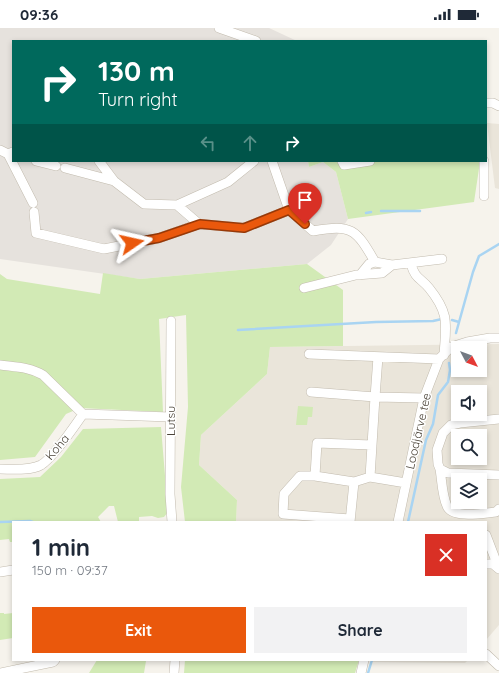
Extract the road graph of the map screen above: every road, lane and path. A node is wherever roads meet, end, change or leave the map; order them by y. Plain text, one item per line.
1 (219, 28) edge
2 (253, 40) edge
3 (487, 103) edge
4 (499, 106) edge
5 (12, 162) edge
6 (40, 162) edge
7 (100, 162) edge
8 (253, 162) edge
9 (272, 162) edge
10 (342, 162) edge
11 (364, 162) edge
12 (484, 162) edge
13 (114, 181) junction
14 (484, 196) dead end
15 (177, 205) junction
16 (289, 210) junction
17 (200, 224) junction
18 (442, 259) dead end
19 (375, 262) junction
20 (411, 264) junction
21 (392, 265) junction
22 (360, 275) junction
23 (304, 288) dead end
24 (171, 321) dead end
25 (499, 338) edge
26 (309, 354) dead end
27 (378, 357) junction
28 (442, 357) junction
29 (0, 365) edge
30 (311, 392) dead end
31 (375, 397) junction
32 (424, 398) junction
33 (83, 414) junction
34 (170, 417) junction
35 (499, 419) edge
36 (372, 445) junction
37 (0, 469) edge
38 (440, 469) junction
39 (499, 475) edge
40 (315, 476) junction
41 (370, 477) junction
42 (354, 482) junction
43 (406, 483) junction
44 (499, 509) edge
45 (172, 521) edge
46 (350, 521) edge
47 (398, 521) edge
48 (487, 538) edge
49 (487, 564) edge
50 (499, 569) edge
51 (12, 570) edge
52 (0, 572) edge
53 (487, 655) edge
54 (54, 661) edge
55 (175, 661) edge
56 (364, 661) edge
57 (499, 666) edge
58 (0, 673) edge
59 (174, 673) edge
60 (361, 673) edge

1 - 2 street
3 - 4 street
5 - 17 street
6 - 13 street
7 - 13 street
8 - 15 street
9 - 16 street
10 - 11 street
12 - 14 street
13 - 15 street
15 - 17 street
16 - 17 street
16 - 19 street
18 - 20 street
19 - 21 street
19 - 22 street
20 - 21 street
20 - 28 street, Loodjärve tee
21 - 22 street
22 - 23 street
24 - 34 street, Lutsu
25 - 28 street
26 - 27 street
27 - 28 street
27 - 31 street
28 - 32 street, Loodjärve tee
29 - 33 street
30 - 31 street
31 - 32 street
31 - 36 street
32 - 43 street, Loodjärve tee
33 - 34 street
33 - 37 street, Koha
34 - 45 street, Lutsu
35 - 38 street
36 - 40 street
36 - 41 street
38 - 39 street
38 - 44 street
40 - 42 street
40 - 46 street
41 - 42 street
41 - 43 street
42 - 46 street
43 - 47 street, Loodjärve tee
48 - 50 street
49 - 50 street
51 - 52 street
53 - 57 street
54 - 58 street
55 - 59 street
56 - 60 street

